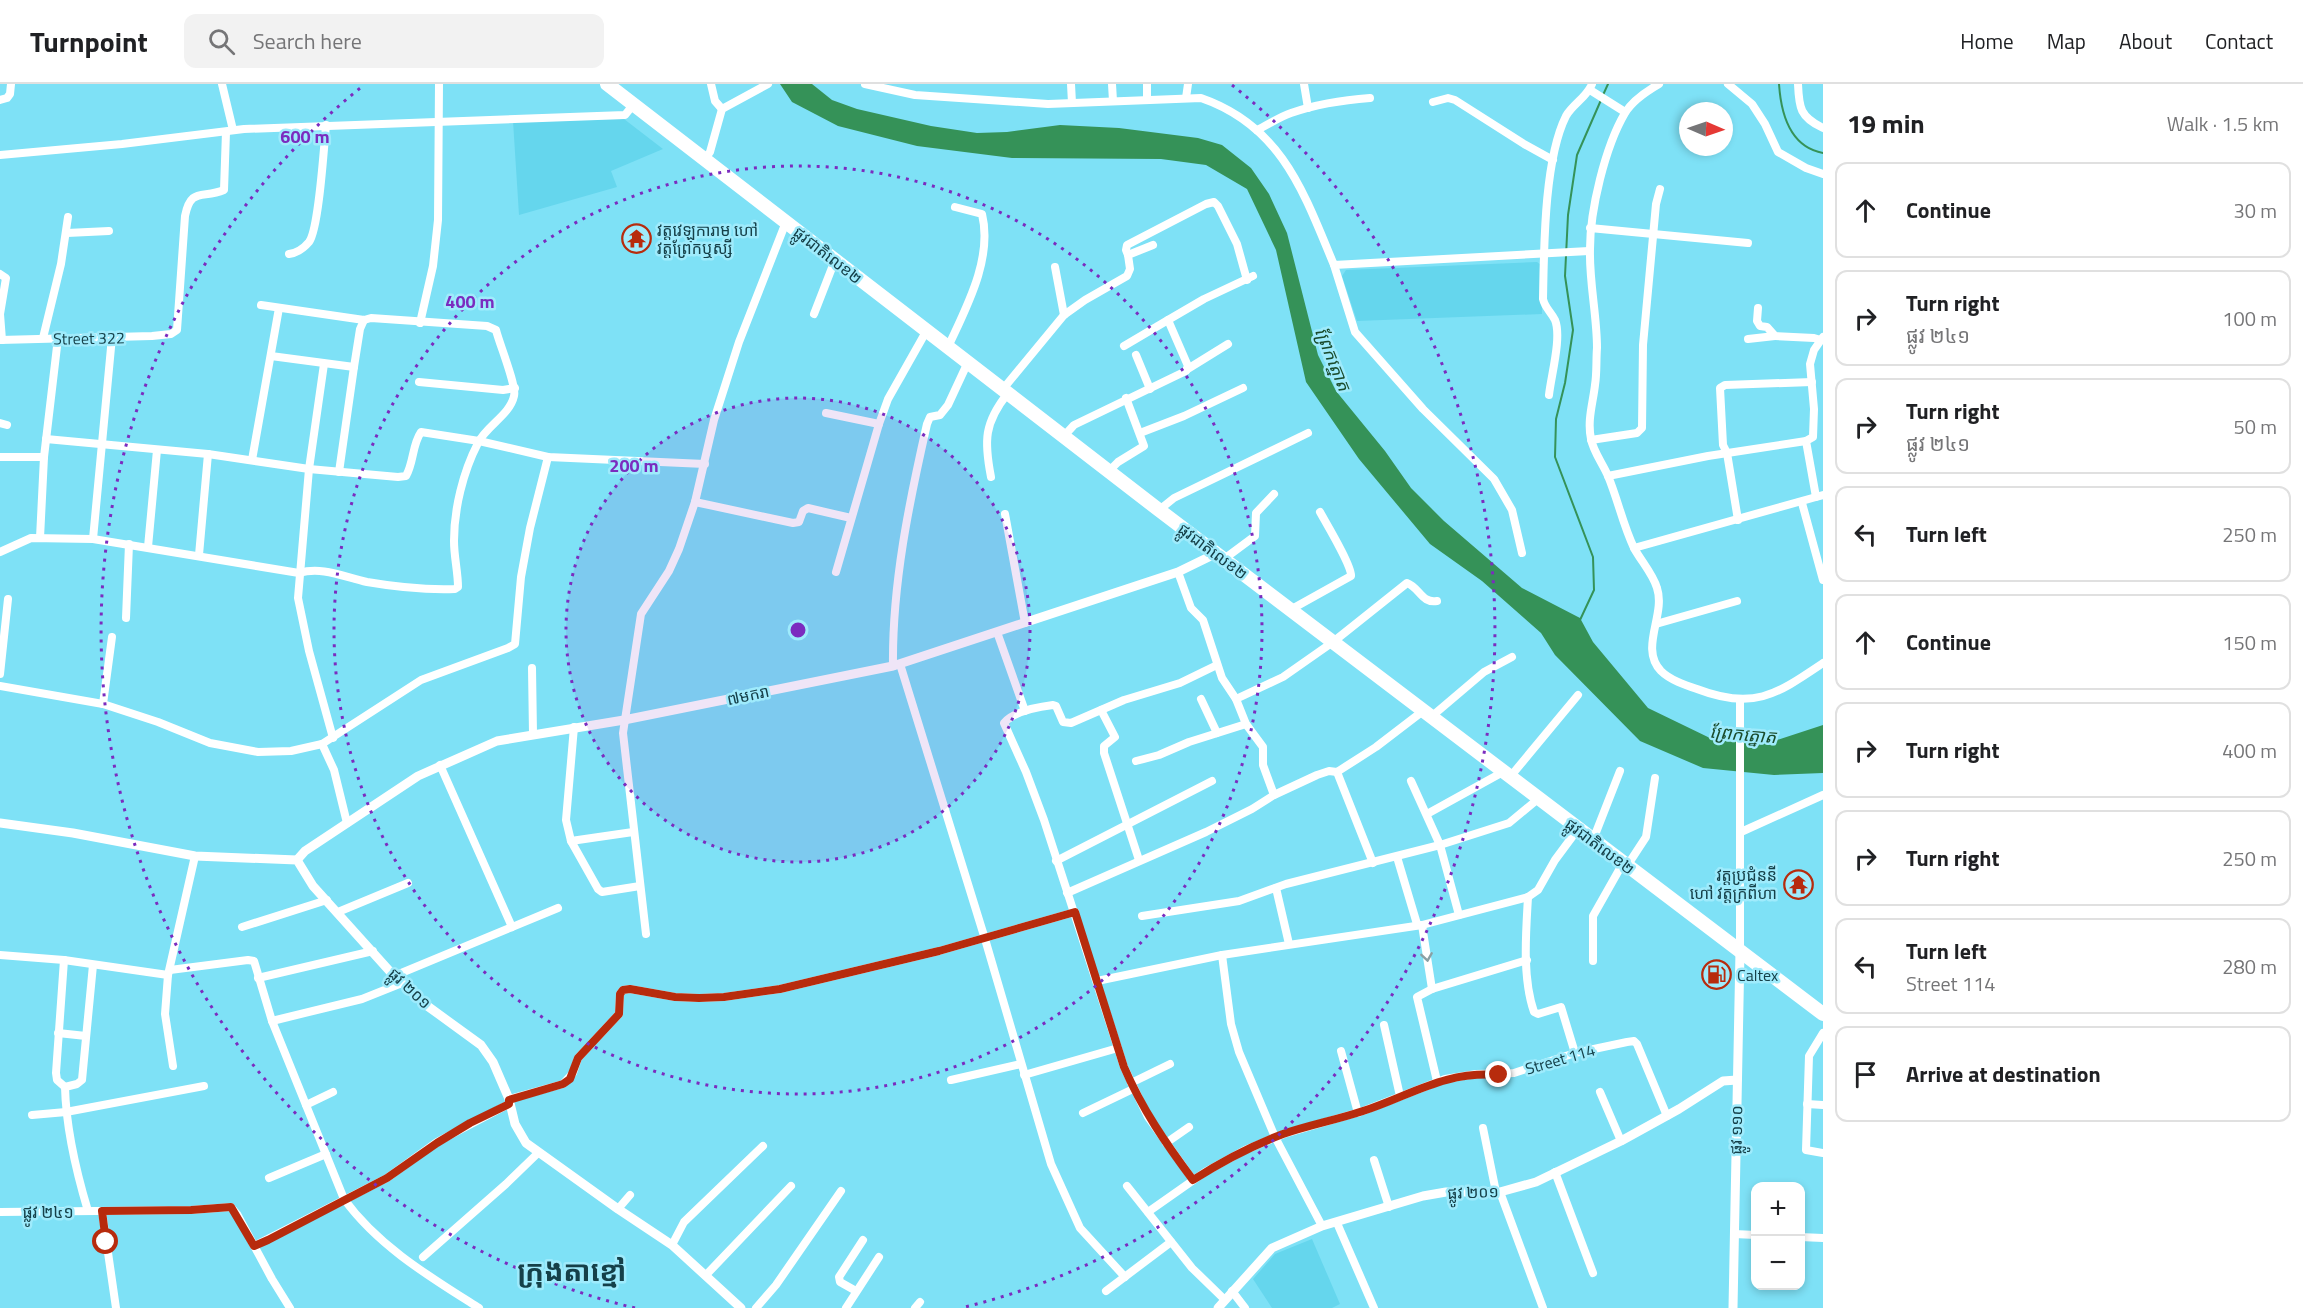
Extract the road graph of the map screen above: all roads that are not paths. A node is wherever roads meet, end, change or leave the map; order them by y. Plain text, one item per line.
1 (11, 84) edge
2 (222, 84) edge
3 (439, 84) edge
4 (607, 84) edge
5 (711, 84) edge
6 (865, 84) edge
7 (1071, 84) edge
8 (1112, 84) edge
9 (1148, 84) edge
10 (1188, 84) edge
11 (1304, 84) edge
12 (1659, 84) edge
13 (1728, 84) edge
14 (1798, 84) edge
15 (767, 85) edge
16 (1591, 87) edge
17 (1186, 98) junction
18 (1370, 99) dead end
19 (0, 100) edge
20 (1147, 100) junction
21 (1113, 101) junction
22 (1433, 102) dead end
23 (1072, 103) junction
24 (633, 105) junction
25 (1308, 108) junction
26 (722, 109) junction
27 (1625, 112) junction
28 (440, 120) junction
29 (326, 125) junction
30 (1823, 128) edge
31 (1257, 130) junction
32 (229, 131) junction
33 (0, 155) edge
34 (705, 159) junction
35 (1553, 160) junction
36 (1823, 174) edge
37 (1660, 189) dead end
38 (955, 207) dead end
39 (68, 216) dead end
40 (786, 222) junction
41 (1590, 228) junction
42 (109, 231) dead end
43 (67, 233) junction
44 (1653, 233) junction
45 (1748, 243) dead end
46 (1152, 245) dead end
47 (1589, 251) junction
48 (1544, 252) junction
49 (289, 254) dead end
50 (1128, 255) junction
51 (835, 260) junction
52 (1334, 265) junction
53 (1055, 267) dead end
54 (0, 274) edge
55 (261, 305) dead end
56 (279, 308) junction
57 (1758, 308) dead end
58 (814, 314) dead end
59 (1064, 315) junction
60 (364, 320) junction
61 (1167, 320) junction
62 (420, 323) junction
63 (927, 330) junction
64 (1775, 336) junction
65 (112, 337) junction
66 (43, 338) junction
67 (58, 338) junction
68 (1822, 338) edge
69 (1748, 339) dead end
70 (1, 340) edge
71 (1228, 344) dead end
72 (1124, 346) dead end
73 (948, 347) junction
74 (271, 356) junction
75 (1136, 356) dead end
76 (968, 362) junction
77 (324, 364) junction
78 (354, 368) junction
79 (1186, 370) junction
80 (419, 382) dead end
81 (1812, 382) junction
82 (515, 388) junction
83 (1243, 388) dead end
84 (1150, 389) junction
85 (1006, 391) junction
86 (1549, 395) dead end
87 (1126, 398) junction
88 (826, 413) dead end
89 (879, 424) junction
90 (1140, 434) junction
91 (1308, 434) dead end
92 (1064, 436) junction
93 (46, 439) junction
94 (1591, 440) junction
95 (478, 441) junction
96 (1806, 441) junction
97 (101, 444) junction
98 (157, 450) junction
99 (1727, 453) junction
100 (208, 454) junction
101 (0, 457) edge
102 (44, 457) junction
103 (548, 457) junction
104 (252, 460) junction
105 (705, 464) junction
106 (309, 469) junction
107 (1109, 471) junction
108 (339, 472) junction
109 (1608, 476) junction
110 (991, 477) dead end
111 (1275, 494) dead end
112 (1819, 496) edge
113 (695, 502) junction
114 (1802, 502) junction
115 (1160, 510) junction
116 (1320, 512) dead end
117 (1005, 514) dead end
118 (851, 518) junction
119 (1738, 520) junction
120 (40, 538) junction
121 (93, 539) junction
122 (129, 544) junction
123 (148, 547) junction
124 (1634, 548) junction
125 (0, 552) edge
126 (1522, 554) dead end
127 (199, 555) junction
128 (1220, 556) junction
129 (836, 572) dead end
130 (1178, 572) junction
131 (299, 573) junction
132 (1823, 580) edge
133 (8, 599) dead end
134 (1737, 601) dead end
135 (1437, 602) dead end
136 (1290, 610) junction
137 (126, 618) dead end
138 (1025, 623) junction
139 (1656, 624) junction
140 (997, 633) junction
141 (112, 637) dead end
142 (1333, 642) junction
143 (1512, 657) dead end
144 (1823, 663) edge
145 (1217, 664) junction
146 (897, 665) junction
147 (532, 668) dead end
148 (0, 674) edge
149 (0, 686) edge
150 (1578, 695) dead end
151 (1201, 699) dead end
152 (1236, 699) junction
153 (1740, 699) junction
154 (103, 704) junction
155 (1101, 710) junction
156 (1025, 711) junction
157 (1427, 714) junction
158 (624, 720) junction
159 (1246, 724) junction
160 (574, 728) junction
161 (1217, 733) junction
162 (533, 734) junction
163 (333, 738) junction
164 (322, 744) junction
165 (1136, 761) dead end
166 (440, 765) junction
167 (1620, 771) dead end
168 (1337, 772) junction
169 (1506, 774) junction
170 (1655, 778) dead end
171 (1212, 781) dead end
172 (1411, 781) dead end
173 (1274, 795) junction
174 (1823, 795) edge
175 (1538, 799) junction
176 (1427, 814) junction
177 (0, 823) edge
178 (347, 823) junction
179 (1127, 825) junction
180 (1578, 829) junction
181 (633, 832) junction
182 (1741, 832) junction
183 (1593, 840) junction
184 (572, 841) junction
185 (1440, 845) junction
186 (195, 856) junction
187 (1397, 857) junction
188 (297, 860) junction
189 (1139, 860) junction
190 (1056, 861) junction
191 (1373, 863) junction
192 (1625, 865) junction
193 (408, 883) dead end
194 (640, 886) junction
195 (1276, 888) junction
196 (1067, 893) junction
197 (1528, 897) junction
198 (327, 900) junction
199 (558, 908) dead end
200 (338, 912) junction
201 (1075, 912) junction
202 (1459, 915) junction
203 (1142, 916) dead end
204 (1420, 925) junction
205 (242, 927) dead end
206 (512, 927) junction
207 (646, 934) dead end
208 (985, 939) junction
209 (1289, 944) junction
210 (374, 951) junction
211 (1740, 951) junction
212 (0, 955) edge
213 (1222, 955) junction
214 (64, 960) junction
215 (1527, 960) junction
216 (1593, 961) dead end
217 (93, 965) junction
218 (169, 973) junction
219 (394, 976) junction
220 (258, 978) junction
221 (1097, 981) junction
222 (402, 983) junction
223 (1432, 989) junction
224 (1823, 1014) edge
225 (272, 1021) junction
226 (1384, 1025) dead end
227 (58, 1033) junction
228 (1823, 1033) edge
229 (86, 1036) junction
230 (1118, 1048) junction
231 (1341, 1051) dead end
232 (1575, 1053) junction
233 (1021, 1064) junction
234 (1170, 1064) dead end
235 (173, 1066) dead end
236 (1024, 1075) junction
237 (951, 1080) dead end
238 (1737, 1080) junction
239 (1437, 1081) junction
240 (204, 1086) dead end
241 (1132, 1086) junction
242 (65, 1087) junction
243 (333, 1092) dead end
244 (1600, 1092) dead end
245 (1400, 1096) junction
246 (509, 1102) junction
247 (1807, 1104) junction
248 (306, 1105) junction
249 (1823, 1105) edge
250 (66, 1112) junction
251 (1083, 1113) dead end
252 (1358, 1113) junction
253 (32, 1115) dead end
254 (1667, 1116) junction
255 (1189, 1127) dead end
256 (1483, 1128) dead end
257 (1275, 1137) junction
258 (1621, 1141) junction
259 (1166, 1143) junction
260 (763, 1146) dead end
261 (538, 1153) junction
262 (1823, 1153) edge
263 (326, 1154) junction
264 (1374, 1160) dead end
265 (1555, 1172) junction
266 (269, 1178) dead end
267 (1193, 1180) junction
268 (791, 1186) dead end
269 (1127, 1186) dead end
270 (841, 1191) dead end
271 (1498, 1192) junction
272 (630, 1195) dead end
273 (344, 1199) junction
274 (1389, 1207) junction
275 (618, 1209) junction
276 (88, 1211) junction
277 (102, 1211) junction
278 (0, 1212) edge
279 (1148, 1212) junction
280 (1336, 1222) junction
281 (1322, 1226) junction
282 (1734, 1234) junction
283 (1751, 1235) edge
284 (1805, 1237) edge
285 (1823, 1238) edge
286 (863, 1240) dead end
287 (1171, 1242) junction
288 (672, 1245) junction
289 (254, 1246) junction
290 (423, 1257) dead end
291 (879, 1257) dead end
292 (1593, 1273) dead end
293 (706, 1275) junction
294 (1125, 1277) junction
295 (856, 1291) junction
296 (1106, 1291) dead end
297 (1232, 1291) junction
298 (1222, 1304) edge
299 (116, 1308) edge
300 (290, 1308) edge
301 (478, 1308) edge
302 (741, 1308) edge
303 (756, 1308) edge
304 (846, 1308) edge
305 (1245, 1308) edge
306 (1374, 1308) edge
307 (1543, 1308) edge
308 (1733, 1308) edge

1 - 19 street
2 - 32 street
3 - 28 street
4 - 24 highway, ផ្លូវជាតិលេខ២
5 - 26 street
6 - 23 street
7 - 23 street
8 - 21 street
9 - 20 street
10 - 17 street
11 - 25 street
12 - 27 street
13 - 36 street
14 - 30 street
15 - 26 street
16 - 27 street
16 - 35 street
17 - 20 street
17 - 31 street
18 - 25 street
20 - 21 street
21 - 23 street
22 - 35 street
24 - 28 street
24 - 34 highway, ផ្លូវជាតិលេខ២
25 - 31 street
26 - 34 street
27 - 41 street
28 - 29 street
28 - 62 street
29 - 32 street
29 - 49 street
31 - 52 street
32 - 33 street
32 - 65 street, Street 322
34 - 40 highway, ផ្លូវជាតិលេខ២
35 - 48 street
37 - 44 street
38 - 73 street
39 - 43 street
40 - 51 highway, ផ្លូវជាតិលេខ២
40 - 105 street
41 - 44 street
41 - 47 street
42 - 43 street
43 - 66 street
44 - 45 street
44 - 94 street
46 - 50 street
47 - 48 street
47 - 94 street
48 - 52 street
48 - 86 street
50 - 59 street
50 - 61 street
51 - 58 street
51 - 63 highway, ផ្លូវជាតិលេខ២
52 - 126 street
53 - 59 street
54 - 70 street
55 - 56 street
56 - 60 street
56 - 74 street
57 - 64 street
59 - 85 street
60 - 62 street
60 - 78 street
61 - 72 street
61 - 79 street
62 - 82 street
63 - 73 highway, ផ្លូវជាតិលេខ២
63 - 89 street
64 - 68 street
64 - 69 street
65 - 67 street, Street 322
65 - 97 street
66 - 67 street, Street 322
66 - 70 street, Street 322
67 - 93 street
68 - 81 street
71 - 79 street
73 - 76 highway, ផ្លូវជាតិលេខ២
74 - 77 street
74 - 104 street
75 - 84 street
76 - 85 highway, ផ្លូវជាតិលេខ២
76 - 146 street
77 - 78 street
77 - 106 street
78 - 108 street
79 - 84 street
80 - 82 street
81 - 96 street
81 - 99 street
82 - 95 street
83 - 90 street
84 - 87 street
85 - 92 highway, ផ្លូវជាតិលេខ២
85 - 110 street
87 - 90 street
87 - 92 street
88 - 89 street
89 - 118 street
90 - 107 street
91 - 115 street
92 - 107 highway, ផ្លូវជាតិលេខ២
93 - 97 street
93 - 102 street
94 - 109 street
95 - 103 street
95 - 108 street
95 - 131 street
96 - 99 street
96 - 112 street
97 - 98 street
97 - 121 street
98 - 100 street
98 - 123 street
99 - 109 street
99 - 119 street
100 - 104 street
100 - 127 street
101 - 102 street
102 - 120 street
103 - 105 street
103 - 163 street
104 - 106 street
105 - 113 street
106 - 108 street
106 - 131 street
107 - 115 highway, ផ្លូវជាតិលេខ២
109 - 124 street
111 - 128 street
112 - 114 street
113 - 118 street
113 - 158 street
114 - 119 street
114 - 132 street
115 - 128 highway, ផ្លូវជាតិលេខ២
116 - 136 street
117 - 138 street
118 - 129 street
119 - 124 street
120 - 121 street
120 - 125 street
121 - 122 street
122 - 123 street
122 - 137 street
123 - 127 street
124 - 139 street
127 - 131 street
128 - 130 street, ៧មករា
128 - 136 highway, ផ្លូវជាតិលេខ២
130 - 138 street, ៧មករា
130 - 145 street
131 - 163 street
133 - 148 street
134 - 139 street
135 - 142 street
136 - 142 highway, ផ្លូវជាតិលេខ២
138 - 140 street, ៧មករា
139 - 153 street
140 - 146 street, ៧មករា
140 - 156 street
141 - 154 street
142 - 152 street
142 - 157 highway, ផ្លូវជាតិលេខ២
143 - 157 street
144 - 153 street
145 - 152 street
145 - 155 street
146 - 158 street, ៧មករា
146 - 208 street
147 - 162 street
149 - 154 street
150 - 169 street
151 - 161 street
152 - 159 street
153 - 182 street
154 - 164 street
155 - 156 street
155 - 179 street
156 - 190 street
157 - 168 street
157 - 169 highway, ផ្លូវជាតិលេខ២
158 - 160 street, ៧មករា
158 - 181 street
159 - 161 street
159 - 173 street
160 - 162 street, ៧មករា
160 - 184 street
161 - 165 street
162 - 166 street, ៧មករា
163 - 164 street
164 - 178 street
166 - 178 street, ៧មករា
166 - 206 street
167 - 183 street
168 - 173 street
168 - 191 street
169 - 175 highway, ផ្លូវជាតិលេខ២
169 - 176 street
170 - 192 street
171 - 179 street
172 - 176 street
173 - 189 street
174 - 182 street
175 - 180 highway, ផ្លូវជាតិលេខ២
175 - 185 street
176 - 185 street
177 - 186 street
178 - 188 street, ៧មករា
179 - 189 street
179 - 190 street
180 - 183 highway, ផ្លូវជាតិលេខ២
180 - 197 street
181 - 184 street
181 - 194 street
182 - 211 street
183 - 192 highway, ផ្លូវជាតិលេខ២
184 - 194 street
185 - 187 street
185 - 202 street
186 - 188 street
186 - 218 street
187 - 191 street
187 - 204 street
188 - 198 street, ផ្លូវ ២០១
189 - 196 street
190 - 196 street
191 - 195 street
192 - 211 highway, ផ្លូវជាតិលេខ២
192 - 216 street
193 - 200 street
194 - 207 street
195 - 203 street
195 - 209 street
196 - 201 street
197 - 202 street
197 - 215 street
198 - 200 street, ផ្លូវ ២០១
198 - 205 street
199 - 206 street
200 - 210 street, ផ្លូវ ២០១
201 - 208 street
201 - 221 street
202 - 204 street
204 - 209 street
204 -> 223 street
206 - 219 street
208 - 233 street
208 - 246 street
209 - 213 street
210 - 219 street, ផ្លូវ ២០១
210 - 220 street
211 - 224 highway, ផ្លូវជាតិលេខ២
211 - 238 street, ផ្លូវ ១១០
212 - 214 street
213 - 221 street
213 - 257 street
214 - 217 street
214 - 227 street
215 - 223 street
215 - 232 street
217 - 218 street
217 - 229 street
218 - 220 street
218 - 235 street
219 - 222 street, ផ្លូវ ២០១
220 - 225 street
221 - 230 street
222 - 225 street
222 - 246 street, ផ្លូវ ២០១
223 - 239 street
225 - 248 street
226 - 245 street
227 - 229 street
227 - 242 street
228 - 247 street
229 - 242 street
230 - 236 street
230 - 241 street
231 - 252 street
232 - 239 street, Street 114
232 - 254 street, Street 114
233 - 236 street
233 - 237 street
234 - 241 street
236 - 294 street
238 - 254 street, ផ្លូវ ២០១
238 - 282 street, ផ្លូវ ១១០
239 - 245 street, Street 114
240 - 250 street
241 - 251 street
241 - 259 street
242 - 250 street
243 - 248 street
244 - 258 street
245 - 252 street, Street 114
246 - 261 street, ផ្លូវ ២០១
246 - 273 street
247 - 249 street
247 - 262 street
248 - 263 street
250 - 253 street
250 - 276 street
252 - 257 street, Street 114
254 - 258 street, ផ្លូវ ២០១
255 - 259 street
256 - 271 street
257 - 267 street, Street 114
257 - 281 street
258 - 265 street, ផ្លូវ ២០១
259 - 267 street
260 - 288 street
261 - 275 street, ផ្លូវ ២០១
261 - 290 street
263 - 266 street
263 - 273 street
264 - 274 street
265 - 271 street, ផ្លូវ ២០១
265 - 292 street
267 - 279 street, Street 114
268 - 293 street
269 - 279 street
270 - 303 street
271 - 274 street, ផ្លូវ ២០១
271 - 307 street
272 - 275 street
273 - 289 street
273 - 301 street
274 - 280 street, ផ្លូវ ២០១
275 - 288 street, ផ្លូវ ២០១
276 - 277 street, ផ្លូវ ២៤១
276 - 278 street, ផ្លូវ ២៤១
277 - 289 street, ផ្លូវ ២៤១
277 - 299 street
279 - 287 street
280 - 281 street, ផ្លូវ ២០១
280 - 306 street
281 - 297 street, ផ្លូវ ២០១
282 - 283 street
282 - 308 street, ផ្លូវ ១១០
284 - 285 street
286 - 295 street
287 - 294 street
287 - 298 street
288 - 293 street, ផ្លូវ ២០១
289 - 300 street, ផ្លូវ ២៤១
291 - 295 street
293 - 302 street, ផ្លូវ ២០១
294 - 296 street
295 - 304 street
297 - 298 street, ផ្លូវ ២០១
297 - 305 street

